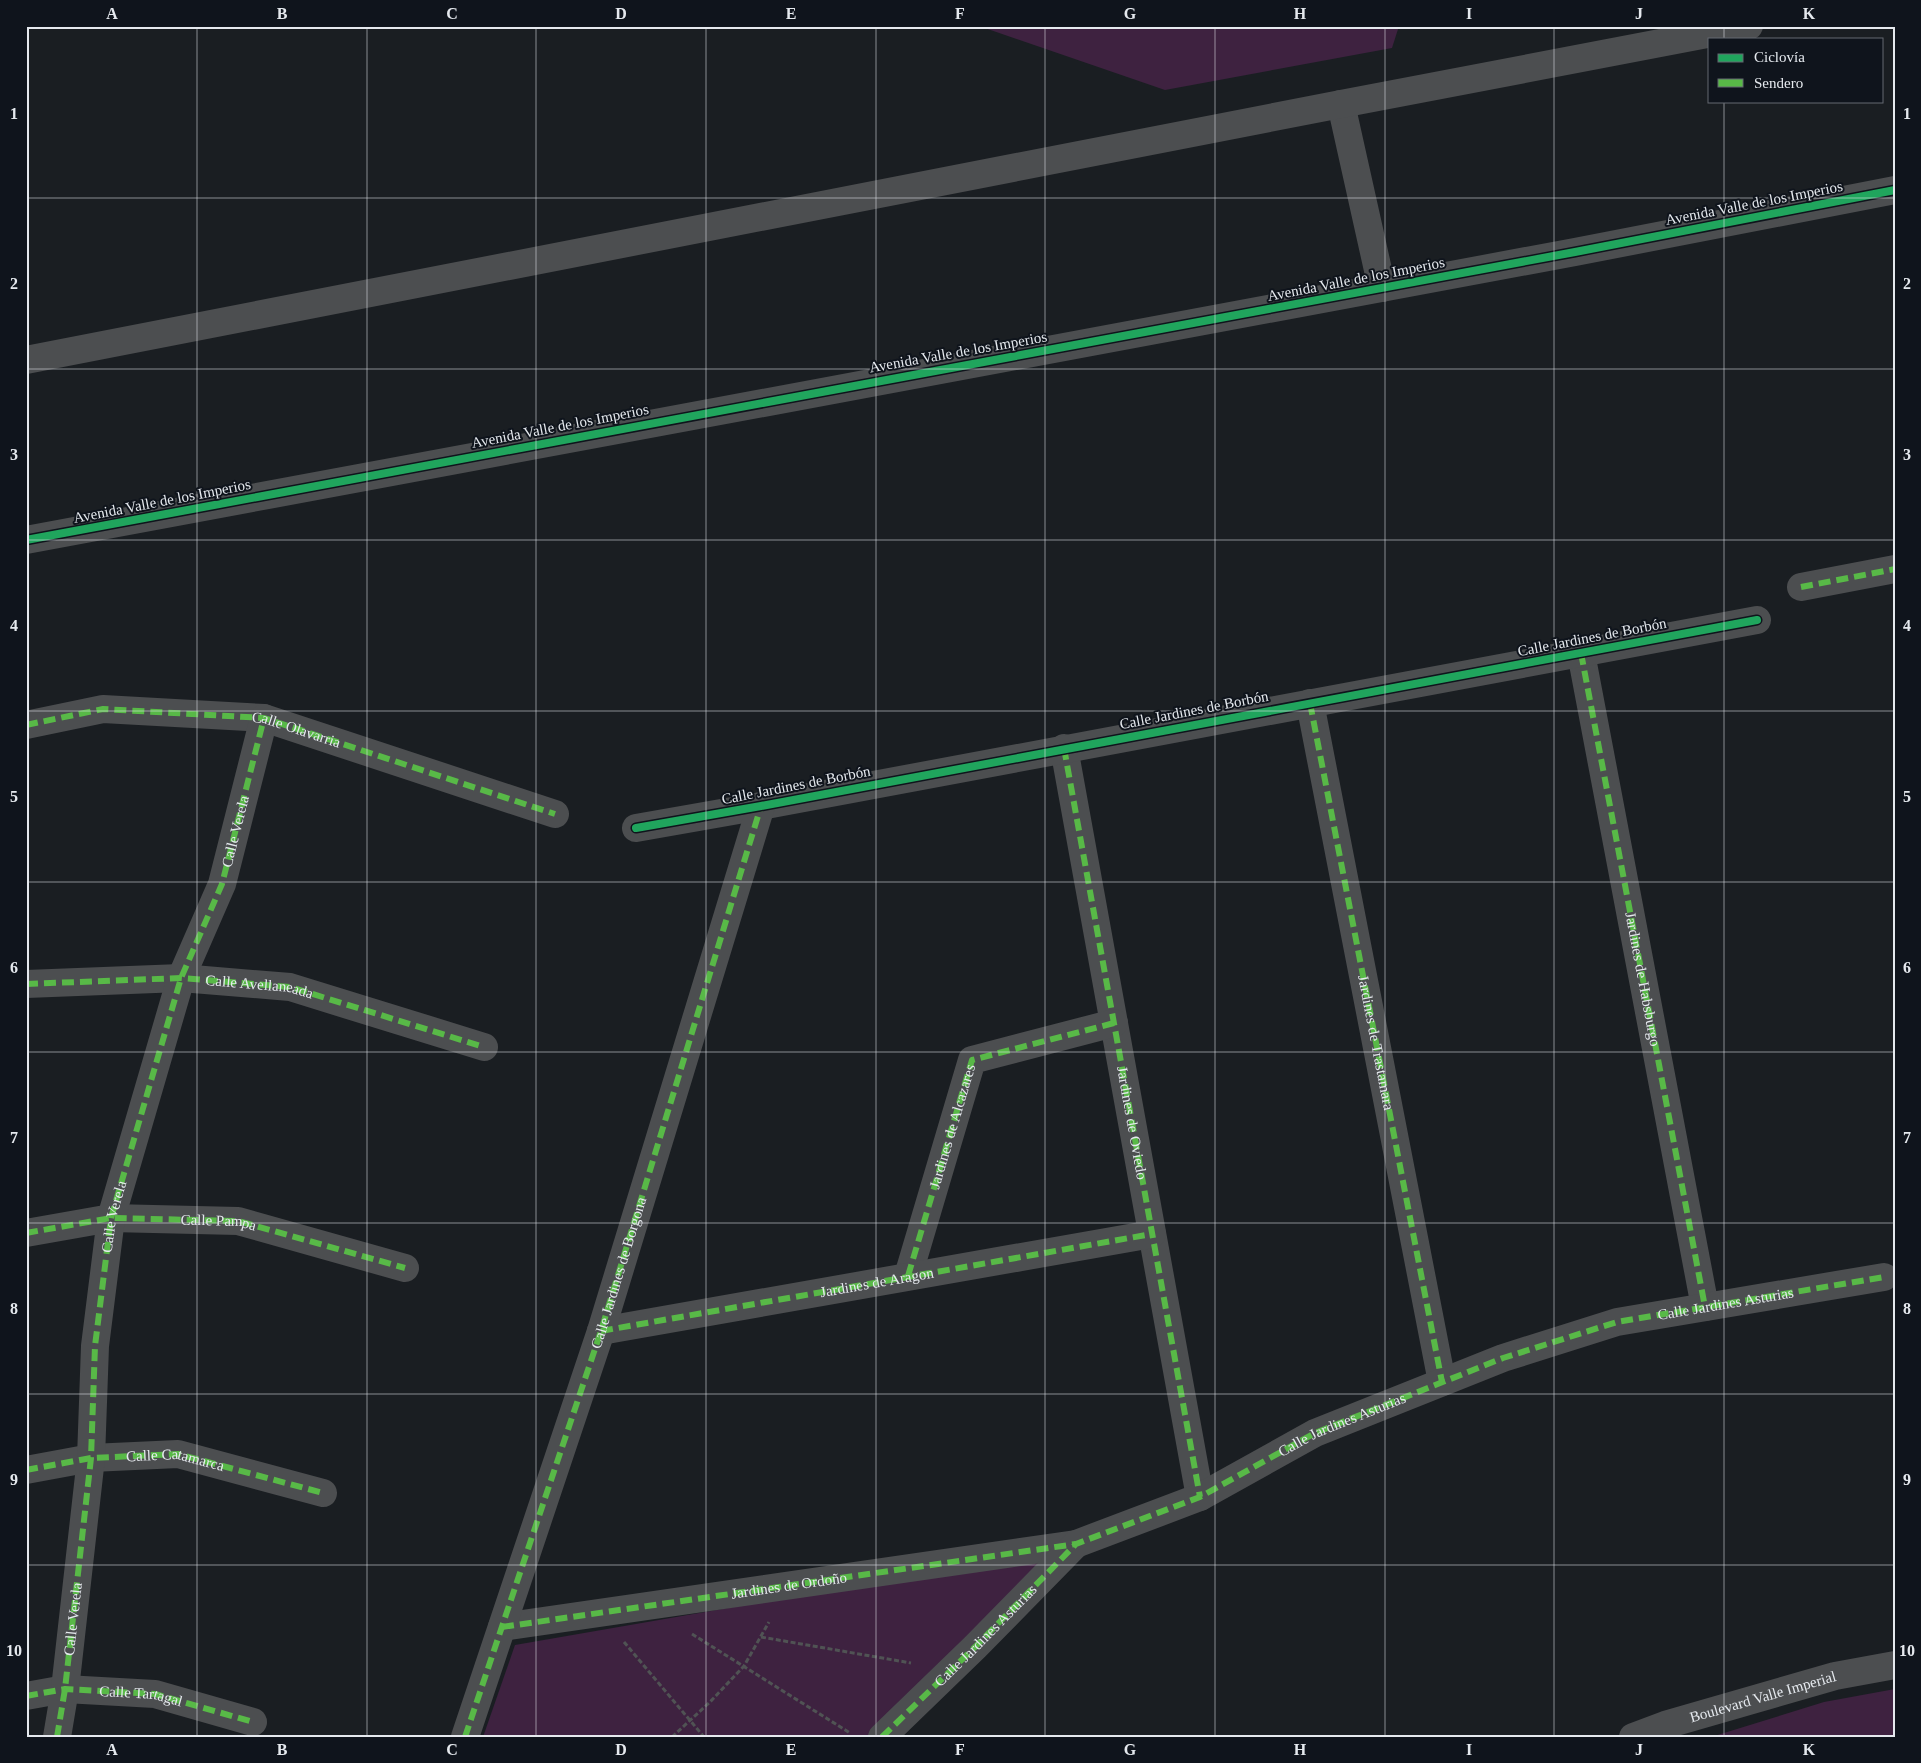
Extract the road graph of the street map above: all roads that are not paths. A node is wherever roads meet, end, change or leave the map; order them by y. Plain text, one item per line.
1 (1748, 26) edge
2 (1340, 104) junction
3 (1895, 190) edge
4 (1382, 288) junction
5 (26, 360) edge
6 (26, 540) edge
7 (1895, 569) edge
8 (1801, 587) dead end
9 (1757, 620) dead end
10 (1581, 653) junction
11 (1310, 703) junction
12 (264, 718) junction
13 (26, 725) edge
14 (1064, 748) junction
15 (761, 806) junction
16 (555, 814) dead end
17 (636, 828) dead end
18 (181, 978) junction
19 (26, 984) edge
20 (1114, 1023) junction
21 (484, 1047) dead end
22 (111, 1218) junction
23 (26, 1233) edge
24 (1152, 1234) junction
25 (405, 1268) dead end
26 (908, 1276) junction
27 (1884, 1277) dead end
28 (1705, 1307) junction
29 (601, 1331) junction
30 (1442, 1382) junction
31 (91, 1458) junction
32 (26, 1470) edge
33 (322, 1493) dead end
34 (1200, 1497) junction
35 (1076, 1544) junction
36 (502, 1627) junction
37 (1895, 1665) edge
38 (64, 1689) junction
39 (26, 1696) edge
40 (252, 1722) dead end
41 (57, 1737) edge
42 (465, 1737) edge
43 (882, 1737) edge
44 (1633, 1737) edge

1 - 2 street
2 - 4 street
2 - 5 street
3 - 4 street, Avenida Valle de los Imperios
4 - 6 street, Avenida Valle de los Imperios
7 - 8 street
9 - 10 street, Calle Jardines de Borbón
10 - 11 street, Calle Jardines de Borbón
10 - 28 street, Jardines de Habsburgo
11 - 14 street, Calle Jardines de Borbón
11 - 30 street, Jardines de Trastamara
12 - 13 street, Calle Olavarria
12 - 16 street, Calle Olavarria
12 - 18 street, Calle Verela
14 - 15 street, Calle Jardines de Borbón
14 - 20 street, Jardines de Oviedo
15 - 17 street, Calle Jardines de Borbón
15 - 29 street, Calle Jardines de Borgona
18 - 19 street, Calle Avellaneada
18 - 21 street, Calle Avellaneada
18 - 22 street, Calle Verela
20 - 24 street, Jardines de Oviedo
20 - 26 street, Jardines de Alcazares
22 - 23 street, Calle Pampa
22 - 25 street, Calle Pampa
22 - 31 street, Calle Verela
24 - 26 street, Jardines de Aragon
24 - 34 street, Jardines de Oviedo
26 - 29 street, Jardines de Aragon
27 - 28 street, Calle Jardines Asturias
28 - 30 street, Calle Jardines Asturias
29 - 36 street, Calle Jardines de Borgona
30 - 34 street, Calle Jardines Asturias
31 - 32 street, Calle Catamarca
31 - 33 street, Calle Catamarca
31 - 38 street, Calle Verela
34 - 35 street, Calle Jardines Asturias
35 - 36 street, Jardines de Ordoño
35 - 43 street, Calle Jardines Asturias
36 - 42 street, Calle Jardines de Borgona
37 - 44 street, Boulevard Valle Imperial
38 - 39 street, Calle Tartagal
38 - 40 street, Calle Tartagal
38 - 41 street, Calle Verela

